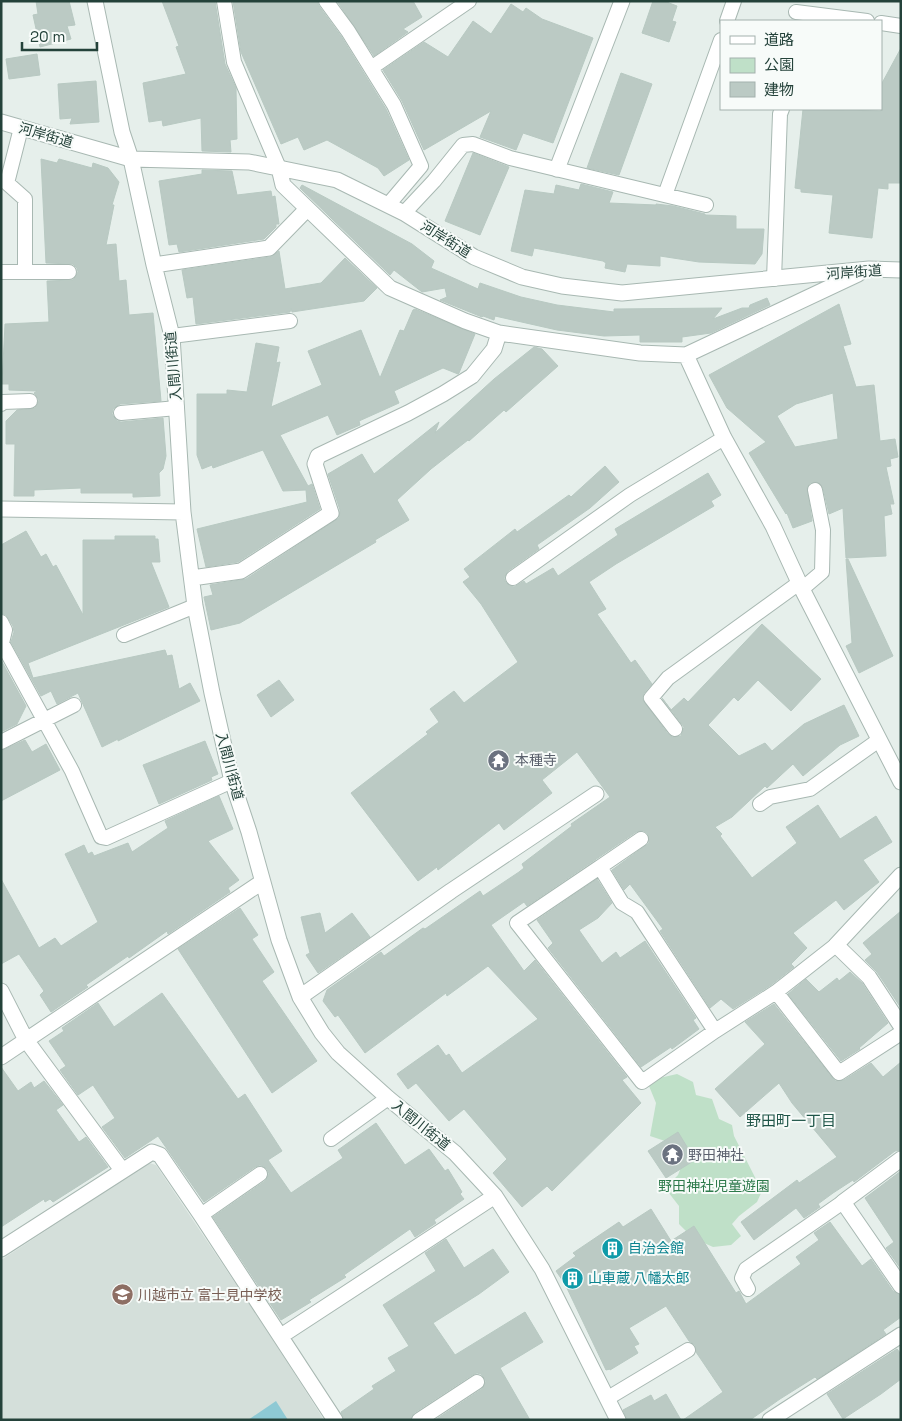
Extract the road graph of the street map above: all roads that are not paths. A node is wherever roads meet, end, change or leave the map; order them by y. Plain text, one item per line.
1 (95, 1) edge
2 (224, 1) edge
3 (326, 1) edge
4 (469, 1) edge
5 (622, 1) edge
6 (734, 1) edge
7 (795, 11) edge
8 (727, 20) edge
9 (860, 20) edge
10 (882, 23) edge
11 (901, 26) edge
12 (720, 43) edge
13 (371, 68) junction
14 (782, 110) edge
15 (1, 122) edge
16 (21, 128) junction
17 (131, 160) junction
18 (279, 168) junction
19 (557, 169) junction
20 (665, 195) junction
21 (388, 205) junction
22 (706, 206) dead end
23 (307, 209) junction
24 (404, 214) junction
25 (154, 265) junction
26 (869, 269) junction
27 (901, 270) edge
28 (1, 272) edge
29 (25, 272) junction
30 (70, 272) dead end
31 (774, 279) junction
32 (290, 321) dead end
33 (499, 333) junction
34 (172, 336) junction
35 (686, 355) junction
36 (30, 401) dead end
37 (1, 404) edge
38 (177, 408) junction
39 (121, 413) dead end
40 (724, 438) junction
41 (816, 490) dead end
42 (1, 509) edge
43 (183, 512) junction
44 (192, 578) junction
45 (513, 578) dead end
46 (800, 586) junction
47 (195, 606) junction
48 (1, 622) edge
49 (124, 635) dead end
50 (74, 704) dead end
51 (44, 719) junction
52 (675, 729) dead end
53 (879, 740) junction
54 (1, 742) edge
55 (232, 781) junction
56 (901, 782) edge
57 (596, 794) dead end
58 (760, 804) dead end
59 (641, 839) dead end
60 (600, 867) junction
61 (901, 875) edge
62 (262, 882) junction
63 (836, 945) junction
64 (1, 991) edge
65 (776, 992) junction
66 (300, 997) junction
67 (901, 1026) edge
68 (715, 1031) junction
69 (901, 1033) edge
70 (26, 1040) junction
71 (1, 1057) edge
72 (388, 1098) junction
73 (331, 1139) dead end
74 (901, 1160) edge
75 (122, 1170) junction
76 (260, 1174) dead end
77 (495, 1196) junction
78 (843, 1202) junction
79 (201, 1215) junction
80 (1, 1249) edge
81 (900, 1282) edge
82 (748, 1289) dead end
83 (901, 1335) edge
84 (280, 1336) junction
85 (688, 1350) dead end
86 (477, 1382) dead end
87 (608, 1398) junction
88 (335, 1420) edge
89 (418, 1420) edge
90 (618, 1420) edge
91 (770, 1420) edge

1 - 17 street, 入間川街道
2 - 18 lane
3 - 13 lane
4 - 13 lane
5 - 19 street
6 - 8 lane
7 - 9 lane
10 - 11 lane
12 - 20 lane
13 - 21 lane
14 - 31 lane
15 - 16 street, 河岸街道
16 - 17 street, 河岸街道
16 - 29 lane
17 - 18 street, 河岸街道
17 - 25 street, 入間川街道
18 - 21 street, 河岸街道
18 - 23 street
19 - 20 lane
19 - 24 lane
20 - 22 lane
21 - 24 street, 河岸街道
23 - 25 street
23 - 33 street
24 - 31 street, 河岸街道
25 - 34 street, 入間川街道
26 - 27 street, 河岸街道
26 - 31 street, 河岸街道
26 - 35 street
28 - 29 lane
29 - 30 lane
32 - 34 lane
33 - 35 street
33 - 44 street
34 - 38 street, 入間川街道
35 - 40 street
36 - 37 lane
38 - 39 lane
38 - 43 street, 入間川街道
40 - 45 lane
40 - 46 street
41 - 46 lane
42 - 43 street
43 - 44 street, 入間川街道
44 - 47 street, 入間川街道
46 - 52 lane
46 - 53 street
47 - 49 lane
47 - 55 street, 入間川街道
48 - 51 lane
50 - 51 lane
51 - 54 lane
51 - 55 lane
53 - 56 street
53 - 58 lane
55 - 62 street, 入間川街道
57 - 66 street
59 - 60 lane
60 - 68 lane
60 - 68 lane
61 - 63 street
62 - 66 street, 入間川街道
62 - 70 street
63 - 65 lane
63 - 67 street
64 - 70 street
65 - 68 lane
65 - 69 lane
66 - 72 street, 入間川街道
70 - 71 street
70 - 75 street
72 - 73 lane
72 - 77 street, 入間川街道
74 - 78 street
75 - 79 street
75 - 80 street
76 - 79 lane
77 - 84 street
77 - 87 street, 入間川街道
78 - 81 street
78 - 82 lane
79 - 84 street
83 - 91 street
84 - 88 street
85 - 87 lane
86 - 89 lane
87 - 90 street, 入間川街道

